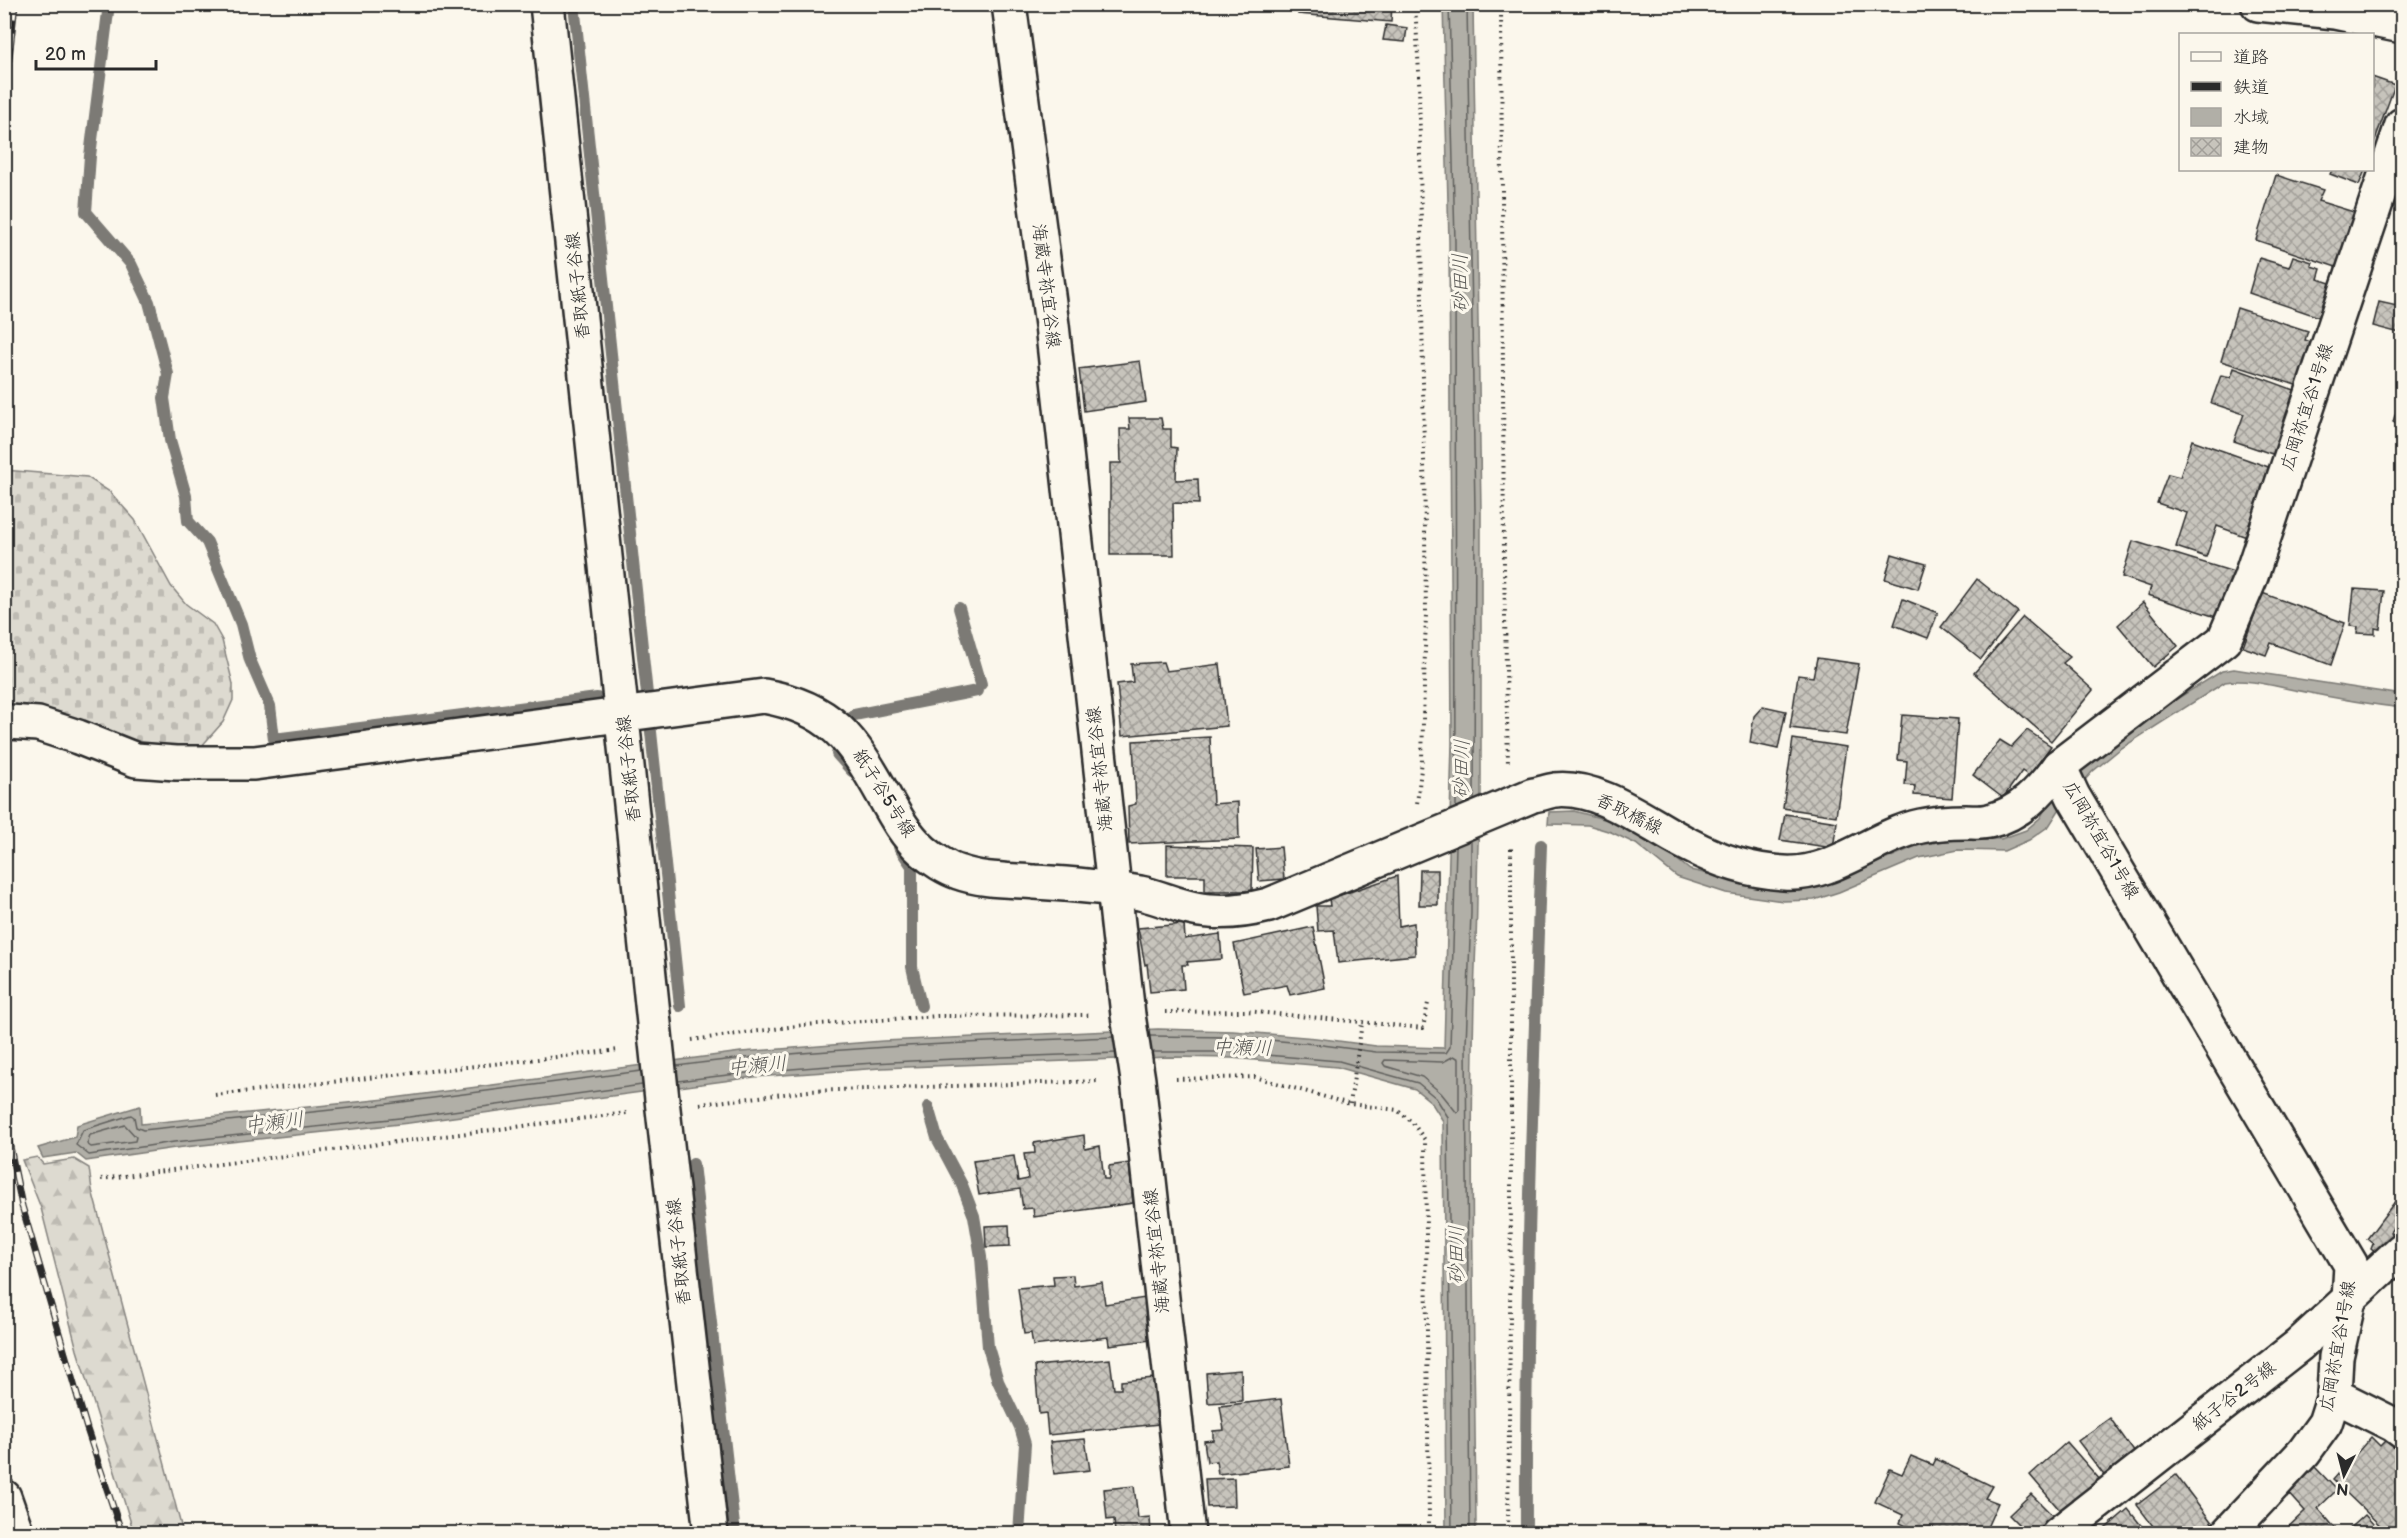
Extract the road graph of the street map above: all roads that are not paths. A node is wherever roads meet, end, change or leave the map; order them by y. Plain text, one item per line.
1 (547, 4) edge
2 (1009, 4) edge
3 (2258, 4) edge
4 (2403, 26) edge
5 (2403, 125) edge
6 (623, 715) junction
7 (9, 722) dead end
8 (2059, 766) junction
9 (1114, 890) junction
10 (2403, 1250) edge
11 (2349, 1300) junction
12 (2334, 1395) junction
13 (2403, 1431) edge
14 (4, 1497) edge
15 (17, 1533) edge
16 (711, 1533) edge
17 (1188, 1533) edge
18 (2058, 1533) edge
19 (2227, 1533) edge

1 - 6 street, 香取紙子谷線
2 - 9 street, 海蔵寺祢宜谷線
3 - 4 street
5 - 8 street, 広岡祢宜谷1号線
6 - 7 street, 紙子谷5号線
6 - 9 street, 紙子谷5号線
6 - 16 street, 香取紙子谷線
8 - 9 street, 香取橋線
8 - 11 street, 広岡祢宜谷1号線
9 - 17 street, 海蔵寺祢宜谷線
10 - 11 street, 紙子谷2号線
11 - 12 street, 広岡祢宜谷1号線
11 - 18 street, 紙子谷2号線
12 - 13 street
12 - 19 street, 広岡祢宜谷1号線
14 - 15 street

